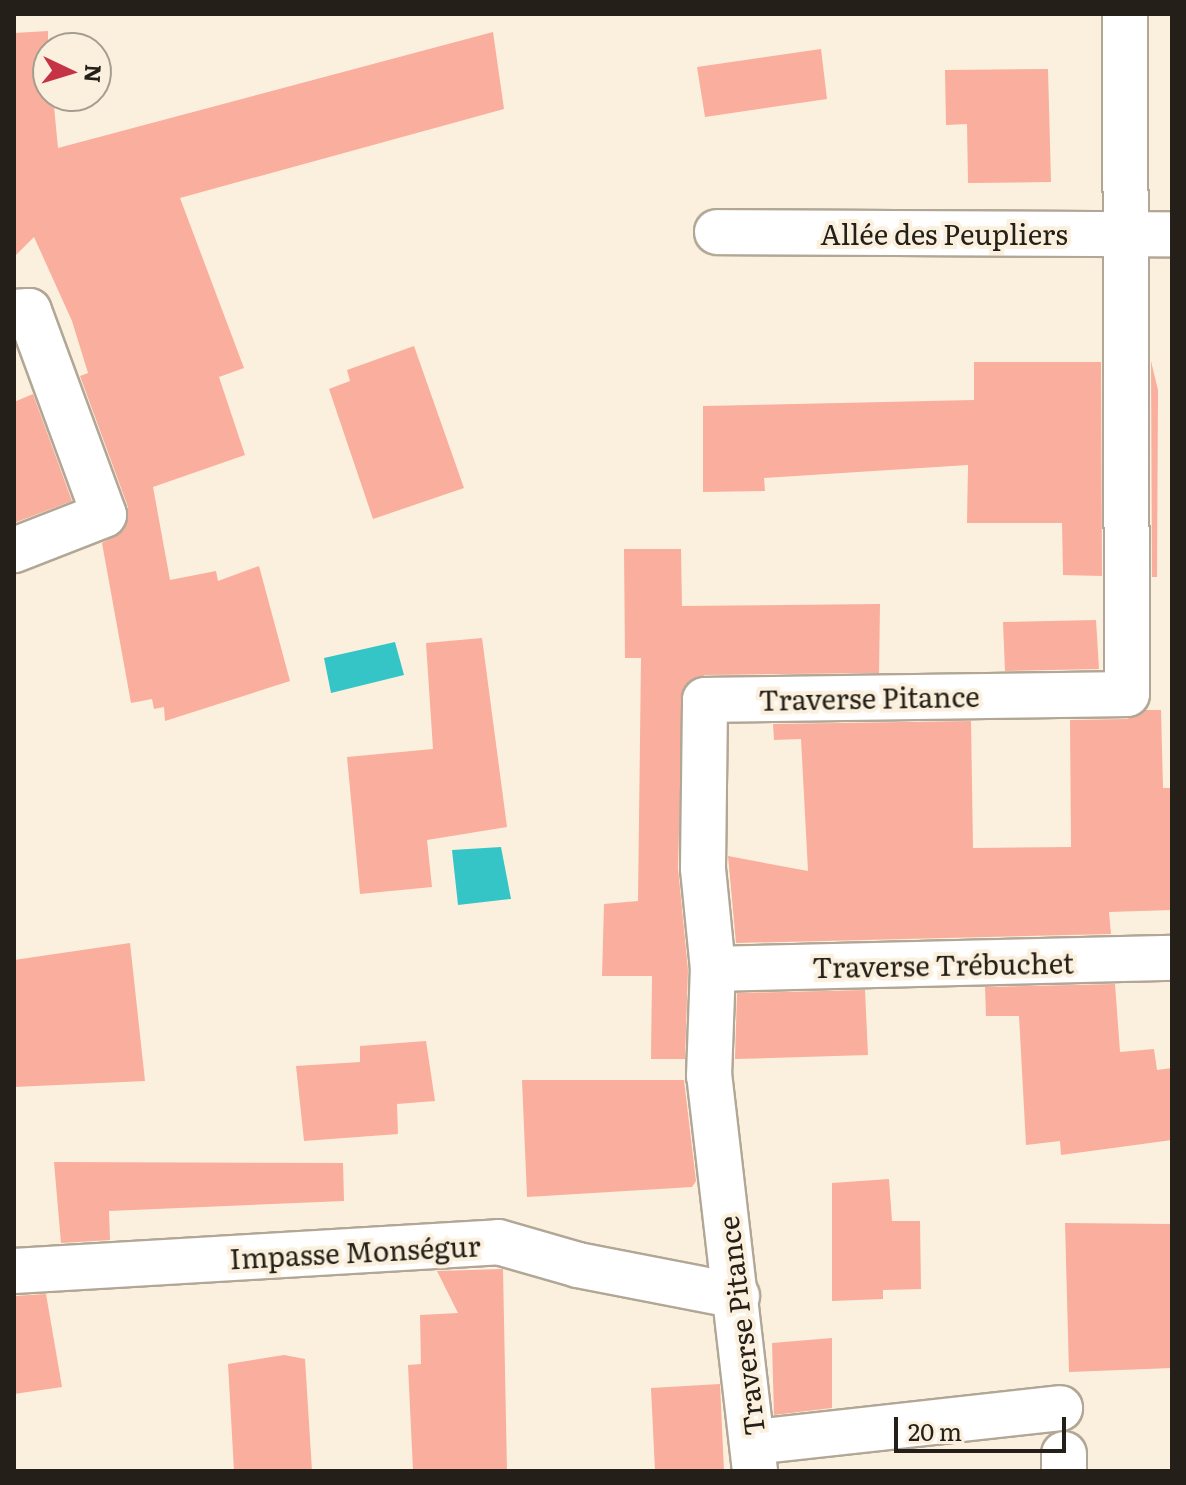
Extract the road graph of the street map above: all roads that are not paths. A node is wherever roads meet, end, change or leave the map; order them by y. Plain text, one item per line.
1 (1125, 14) edge
2 (717, 232) dead end
3 (1126, 234) junction
4 (1172, 234) edge
5 (14, 312) edge
6 (14, 550) edge
7 (1172, 958) edge
8 (713, 969) junction
9 (14, 1271) edge
10 (737, 1296) junction
11 (1060, 1408) dead end
12 (754, 1456) edge

1 - 3 street, Traverse Pitance
2 - 3 street, Allée des Peupliers
3 - 4 street, Allée des Peupliers
3 - 8 street, Traverse Pitance
5 - 6 street
7 - 8 street, Traverse Trébuchet
8 - 10 street, Traverse Pitance
9 - 10 street, Impasse Monségur
10 - 12 street, Traverse Pitance
11 - 12 street

